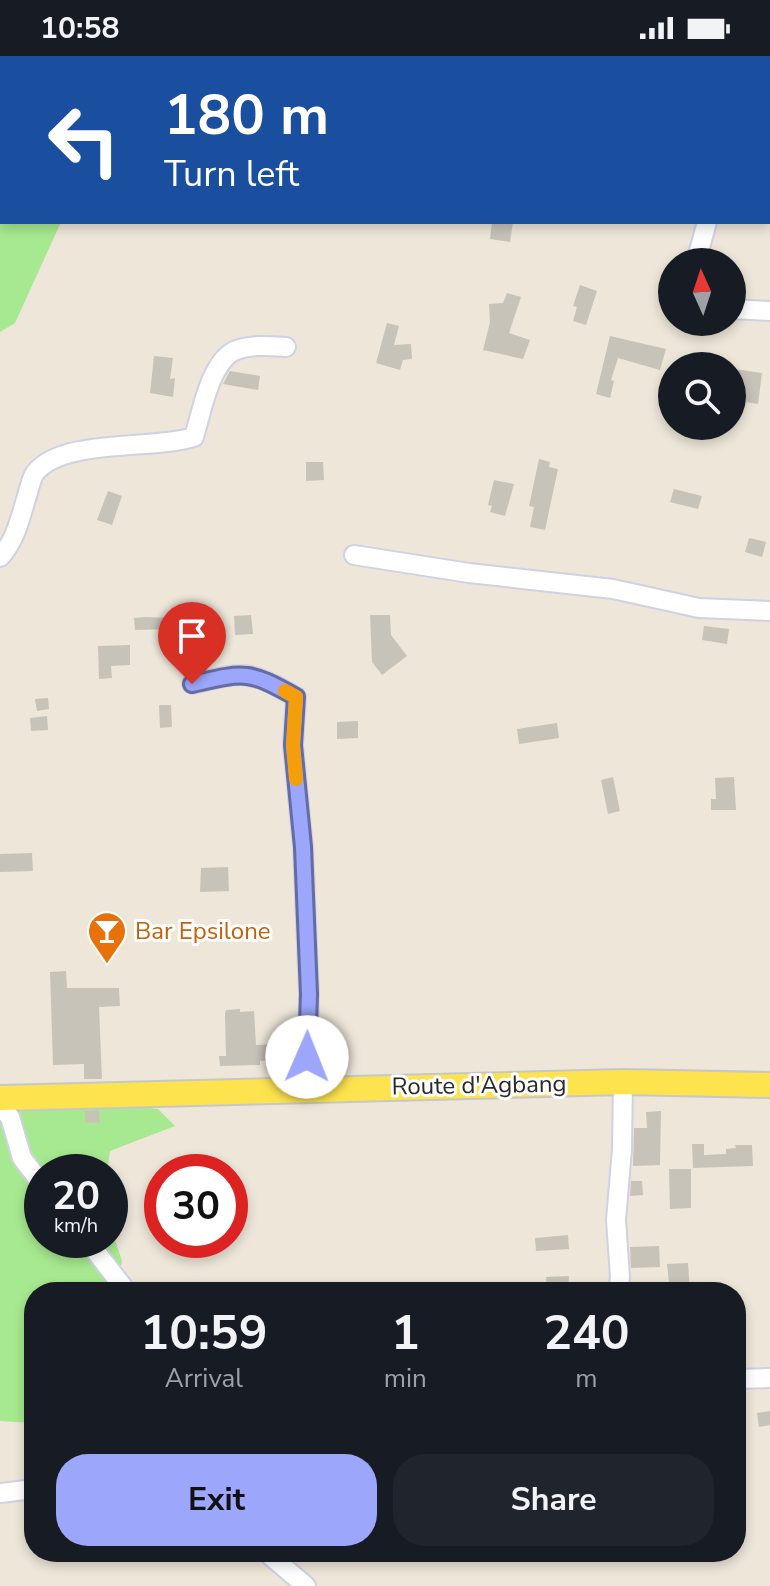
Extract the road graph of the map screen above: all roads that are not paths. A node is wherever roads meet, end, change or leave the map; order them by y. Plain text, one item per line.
1 (706, 224) edge
2 (700, 248) edge
3 (746, 310) edge
4 (770, 311) edge
5 (286, 347) dead end
6 (354, 555) dead end
7 (0, 557) edge
8 (770, 611) edge
9 (192, 684) dead end
10 (623, 1082) junction
11 (770, 1085) edge
12 (307, 1089) junction
13 (0, 1098) edge
14 (0, 1106) edge
15 (24, 1161) edge
16 (101, 1258) edge
17 (119, 1282) edge
18 (619, 1282) edge
19 (770, 1378) edge
20 (746, 1379) edge
21 (24, 1490) edge
22 (0, 1493) edge
23 (278, 1562) edge
24 (306, 1586) edge

1 - 2 street
3 - 4 street
5 - 7 street
6 - 8 street
9 - 12 street
10 - 11 main road, Route d'Agbang
10 - 12 main road, Route d'Agbang
10 - 18 street
12 - 13 main road, Route d'Agbang
14 - 15 street
16 - 17 street
19 - 20 street
21 - 22 street
23 - 24 street

